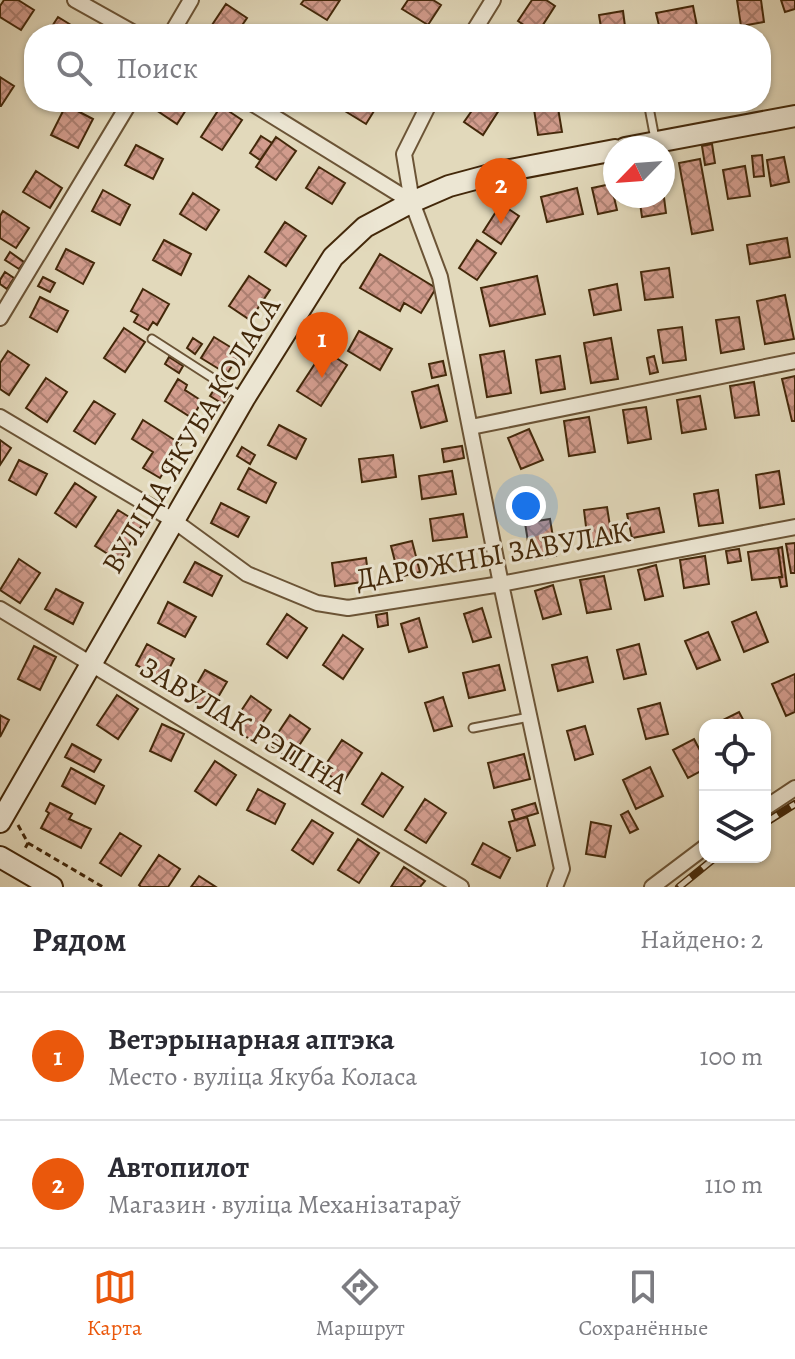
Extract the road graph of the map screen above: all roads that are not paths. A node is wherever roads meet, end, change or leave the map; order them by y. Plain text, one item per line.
1 (75, 0) edge
2 (191, 0) edge
3 (493, 0) edge
4 (118, 24) edge
5 (177, 24) edge
6 (478, 24) edge
7 (124, 112) edge
8 (266, 112) edge
9 (425, 112) edge
10 (650, 112) edge
11 (795, 116) edge
12 (654, 136) edge
13 (675, 138) edge
14 (603, 152) edge
15 (412, 202) junction
16 (0, 318) edge
17 (152, 339) dead end
18 (795, 361) edge
19 (244, 399) junction
20 (0, 417) edge
21 (471, 427) junction
22 (173, 520) junction
23 (795, 527) edge
24 (501, 584) junction
25 (0, 609) edge
26 (92, 663) junction
27 (529, 717) junction
28 (473, 728) dead end
29 (795, 788) edge
30 (771, 804) edge
31 (7, 822) edge
32 (699, 852) edge
33 (0, 857) edge
34 (52, 887) edge
35 (461, 887) edge
36 (555, 887) edge
37 (652, 887) edge

1 - 4 street
2 - 5 street
3 - 6 street
7 - 16 street
8 - 15 street
9 - 15 street
10 - 12 lane
11 - 13 main road
14 - 15 main road, ВУЛІЦА ЯКУБА КОЛАСА
15 - 19 main road, ВУЛІЦА ЯКУБА КОЛАСА
15 - 21 street
17 - 19 lane
18 - 21 street
19 - 22 main road, ВУЛІЦА ЯКУБА КОЛАСА
20 - 22 street, ДАРОЖНЫ ЗАВУЛАК
21 - 24 street
22 - 24 street, ДАРОЖНЫ ЗАВУЛАК
22 - 26 main road, ВУЛІЦА ЯКУБА КОЛАСА
23 - 24 street, ДАРОЖНЫ ЗАВУЛАК
24 - 27 street
25 - 26 street, ЗАВУЛАК РЭПІНА
26 - 31 main road, ВУЛІЦА ЯКУБА КОЛАСА
26 - 35 street, ЗАВУЛАК РЭПІНА
27 - 28 lane
27 - 36 street
29 - 30 street
32 - 37 street
33 - 34 main road

